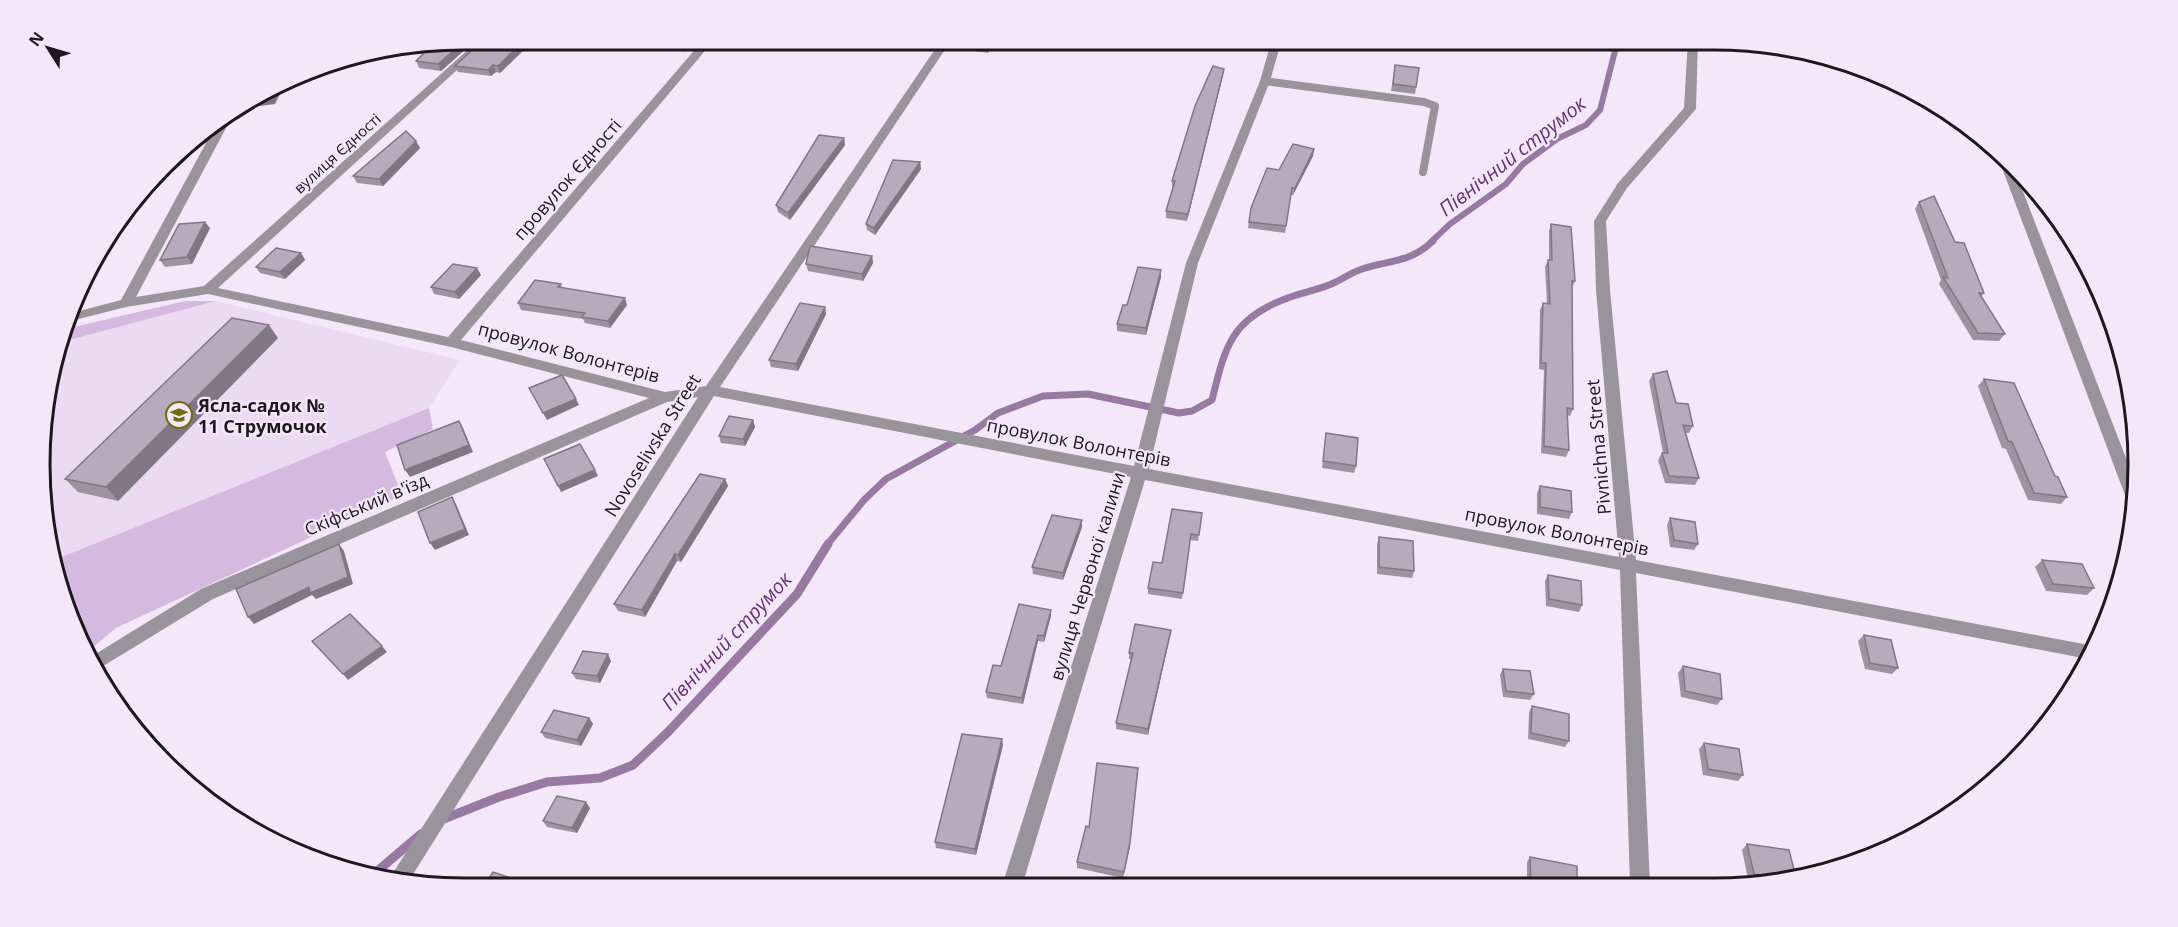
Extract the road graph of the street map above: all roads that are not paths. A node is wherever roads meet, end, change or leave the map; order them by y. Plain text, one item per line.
1 (474, 50) edge
2 (701, 50) edge
3 (940, 50) edge
4 (1274, 50) edge
5 (1693, 50) edge
6 (1265, 81) junction
7 (220, 129) edge
8 (1423, 172) dead end
9 (2009, 173) edge
10 (208, 290) junction
11 (126, 303) junction
12 (77, 316) edge
13 (451, 342) junction
14 (710, 390) junction
15 (665, 397) junction
16 (1140, 473) junction
17 (2128, 482) edge
18 (1628, 564) junction
19 (2084, 651) edge
20 (100, 660) edge
21 (403, 873) edge
22 (1014, 878) edge
23 (1640, 878) edge

1 - 10 street, вулиця Єдності
2 - 13 street, провулок Єдності
3 - 14 street, Novoselivska Street
4 - 6 street, вулиця Червоної калини
5 - 18 street, Pivnichna Street
6 - 8 lane
6 - 16 street, вулиця Червоної калини
7 - 11 street
9 - 17 street
10 - 11 street, провулок Волонтерів
10 - 13 street, провулок Волонтерів
11 - 12 street, провулок Волонтерів
13 - 15 street, провулок Волонтерів
14 - 15 street, провулок Волонтерів
14 - 16 street, провулок Волонтерів
14 - 21 street, Novoselivska Street
15 - 20 street, Скіфський в'їзд
16 - 18 street, провулок Волонтерів
16 - 22 street, вулиця Червоної калини
18 - 19 street, провулок Волонтерів
18 - 23 street, Pivnichna Street

